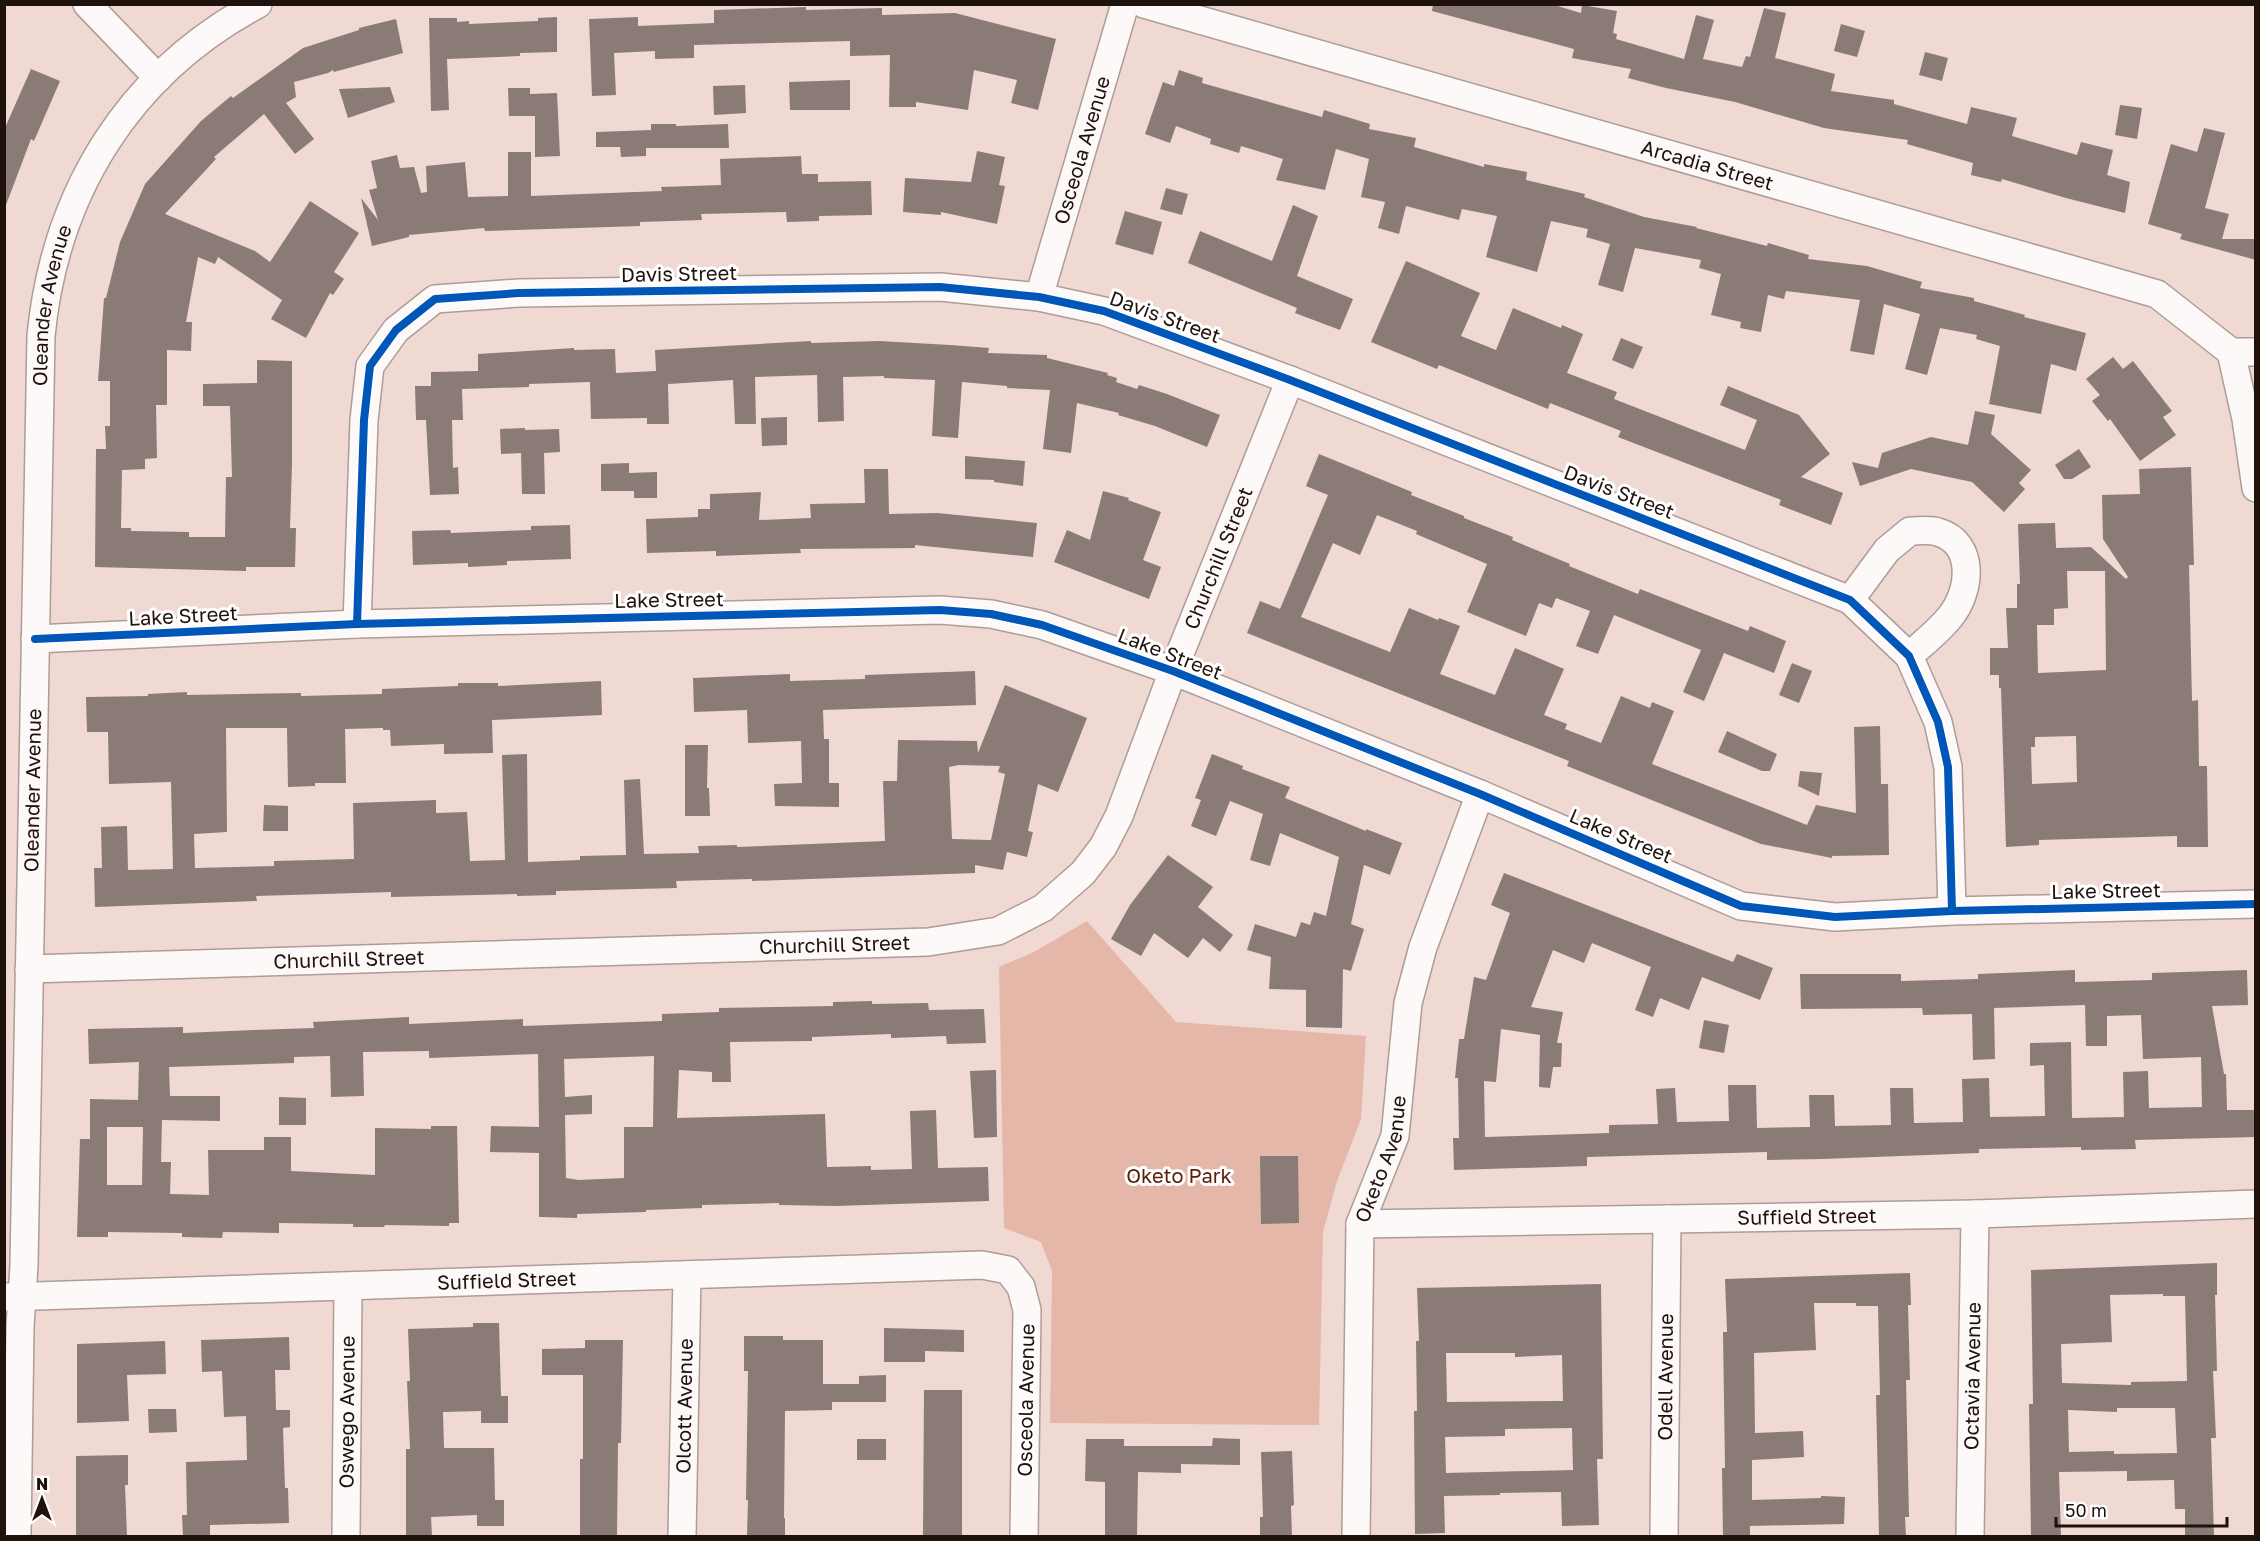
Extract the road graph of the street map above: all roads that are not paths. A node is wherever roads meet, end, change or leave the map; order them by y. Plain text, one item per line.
1 (87, 4) edge
2 (258, 4) edge
3 (1125, 4) edge
4 (1144, 4) edge
5 (158, 78) junction
6 (1038, 297) junction
7 (2243, 352) edge
8 (1290, 380) junction
9 (2256, 488) edge
10 (1850, 600) junction
11 (357, 624) junction
12 (35, 639) junction
13 (1909, 656) junction
14 (1173, 671) junction
15 (1480, 794) junction
16 (2256, 904) edge
17 (1952, 911) junction
18 (29, 969) junction
19 (2256, 1204) edge
20 (1975, 1214) junction
21 (1667, 1219) junction
22 (1360, 1224) junction
23 (1008, 1270) joint
24 (687, 1275) junction
25 (348, 1287) junction
26 (13, 1296) edge
27 (17, 1536) edge
28 (346, 1536) edge
29 (682, 1536) edge
30 (1024, 1536) edge
31 (1356, 1536) edge
32 (1664, 1536) edge
33 (1970, 1536) edge

1 - 5 street
2 - 5 street
3 - 6 street, Osceola Avenue
4 - 7 street, Arcadia Street
5 - 12 street, Oleander Avenue
6 - 8 street, Davis Street
6 - 11 street, Davis Street
7 - 9 street
8 - 10 street, Davis Street
8 - 14 street, Churchill Street
10 - 13 street, Davis Street
10 - 13 street
11 - 12 street, Lake Street
11 - 14 street, Lake Street
12 - 18 street, Oleander Avenue
13 - 17 street, Davis Street
14 - 15 street, Lake Street
14 - 18 street, Churchill Street
15 - 17 street, Lake Street
15 - 22 street, Oketo Avenue
16 - 17 street, Lake Street
18 - 26 street, Oleander Avenue
19 - 20 street, Suffield Street
20 - 21 street, Suffield Street
20 - 33 street, Octavia Avenue
21 - 22 street, Suffield Street
21 - 32 street, Odell Avenue
22 - 31 street, Oketo Avenue
23 - 24 street, Suffield Street
23 - 30 street, Osceola Avenue
24 - 25 street, Suffield Street
24 - 29 street, Olcott Avenue
25 - 26 street, Suffield Street
25 - 28 street, Oswego Avenue
26 - 27 street, Oleander Avenue

